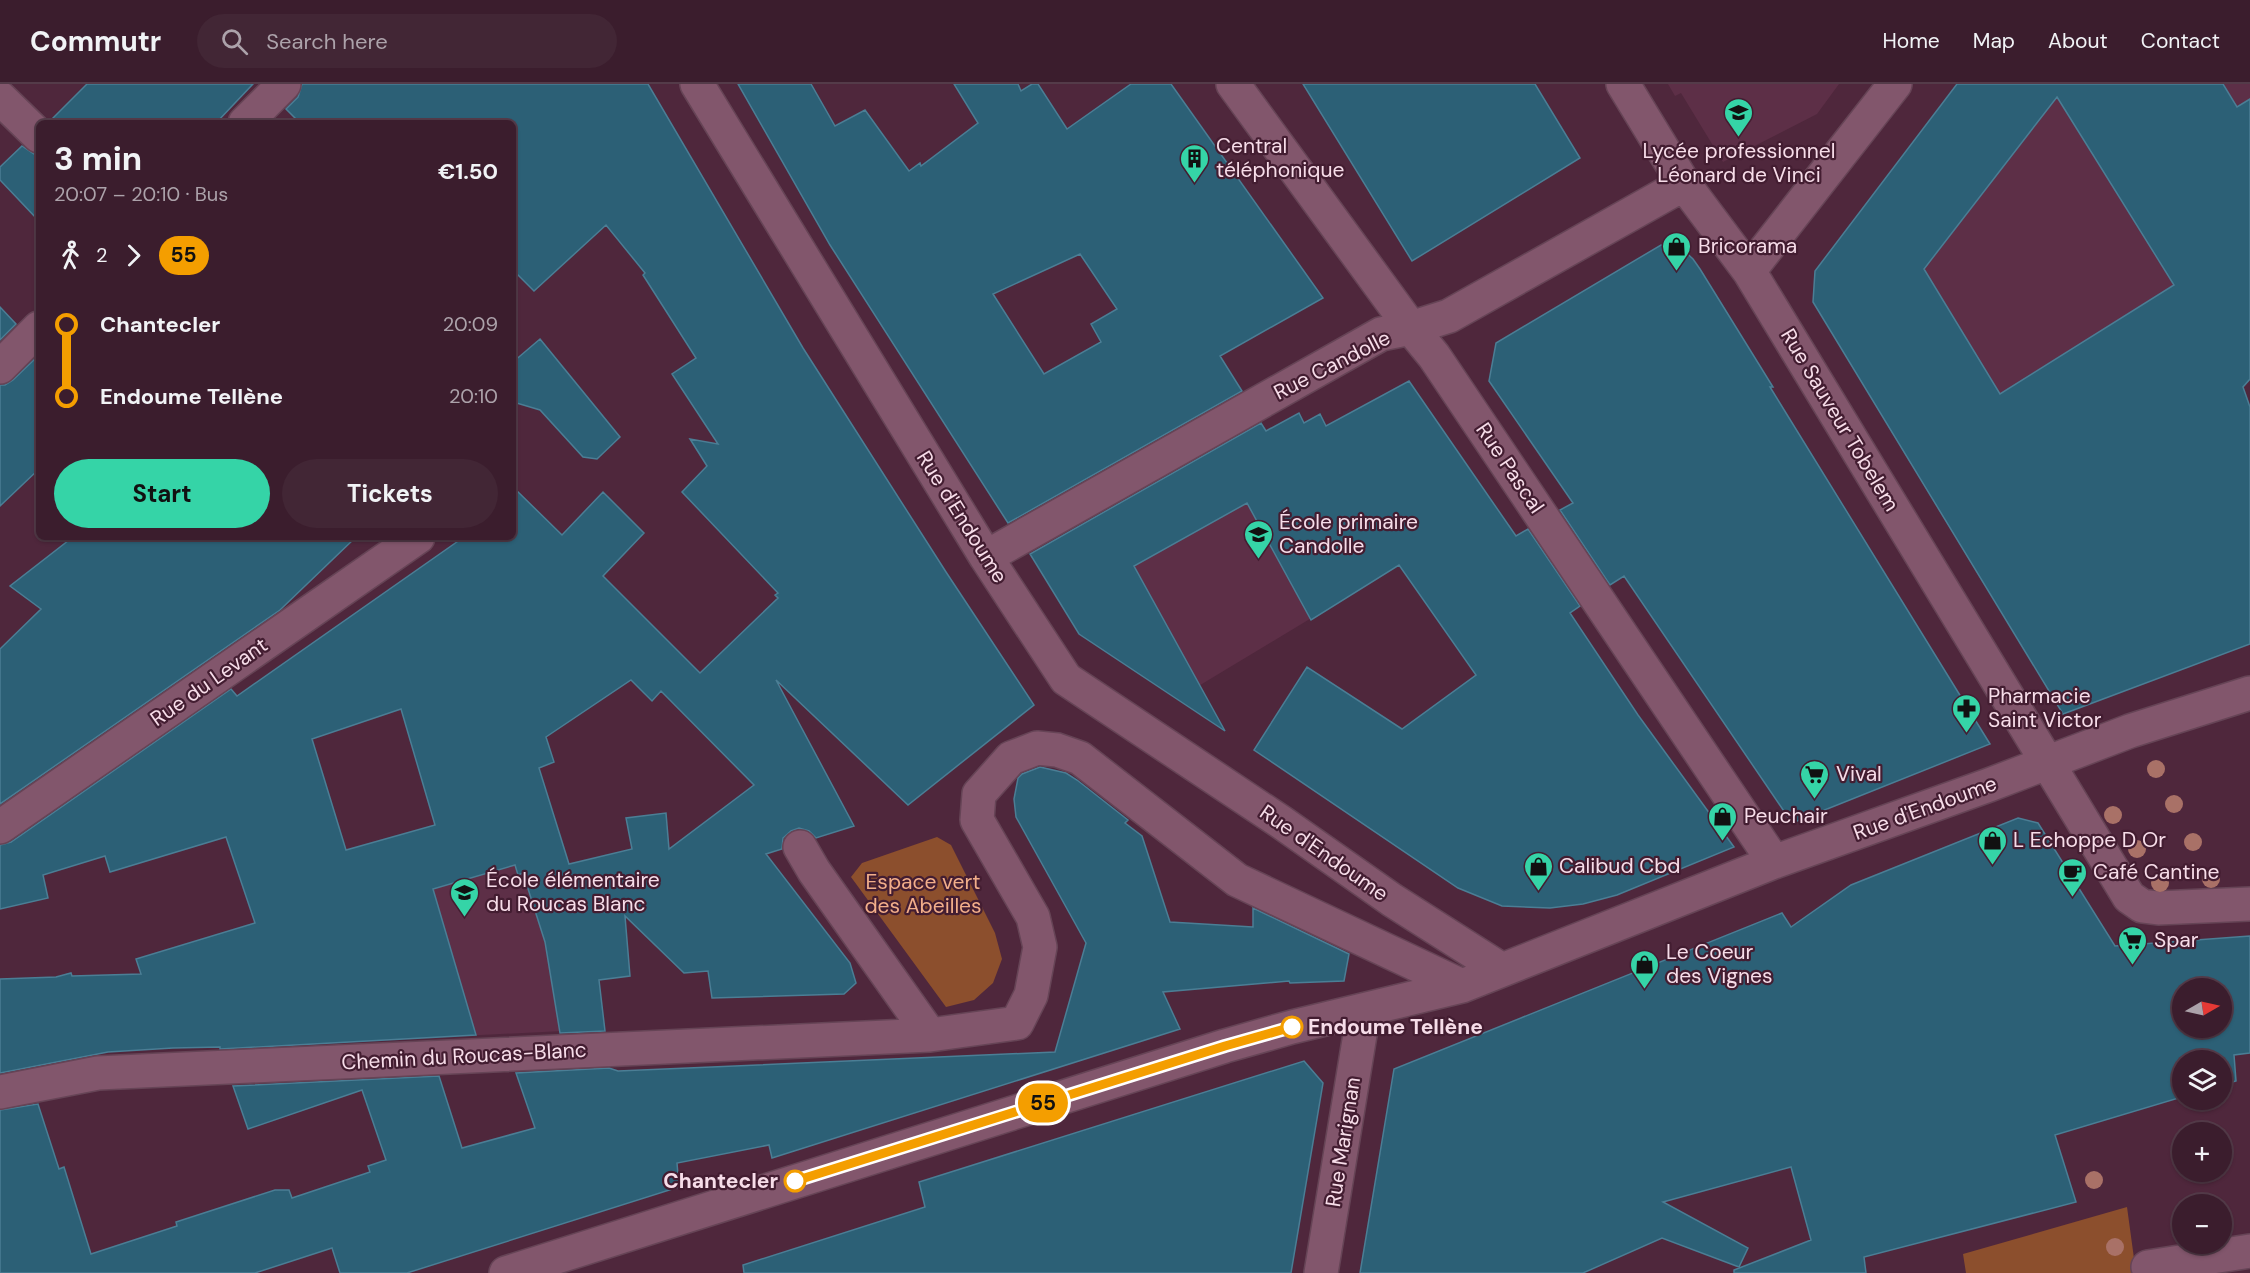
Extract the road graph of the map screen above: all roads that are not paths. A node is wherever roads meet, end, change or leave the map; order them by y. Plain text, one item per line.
1 (284, 84) edge
2 (697, 84) edge
3 (1233, 84) edge
4 (1623, 84) edge
5 (1895, 84) edge
6 (0, 98) edge
7 (248, 120) edge
8 (36, 133) edge
9 (1684, 184) junction
10 (1749, 271) junction
11 (1411, 328) junction
12 (36, 331) edge
13 (0, 367) edge
14 (414, 540) edge
15 (986, 557) junction
16 (2250, 693) edge
17 (2047, 763) junction
18 (0, 827) edge
19 (800, 848) dead end
20 (1774, 862) junction
21 (2250, 904) edge
22 (1502, 970) junction
23 (1462, 987) junction
24 (1364, 1010) junction
25 (930, 1035) junction
26 (0, 1092) edge
27 (2250, 1251) edge
28 (2148, 1267) dead end
29 (510, 1272) edge
30 (1321, 1273) edge

1 - 7 street
2 - 15 street, Rue d'Endoume
3 - 11 street, Rue Pascal
4 - 9 street, Rue Sauveur Tobelem
5 - 10 street
6 - 8 street
9 - 10 street, Rue Sauveur Tobelem
9 - 11 street, Rue Candolle
10 - 17 street, Rue Sauveur Tobelem
11 - 15 street, Rue Candolle
11 - 20 street, Rue Pascal
12 - 13 street
14 - 18 street, Rue du Levant
15 - 22 street, Rue d'Endoume
16 - 17 street, Rue d'Endoume
17 - 20 street, Rue d'Endoume
17 - 21 street, Rue Sauveur Tobelem
19 - 25 street
20 - 22 street, Rue d'Endoume
22 - 23 street
23 - 24 street
23 - 25 street, Chemin du Roucas-Blanc
24 - 29 street
24 - 30 street, Rue Marignan
25 - 26 street, Chemin du Roucas-Blanc
27 - 28 street

